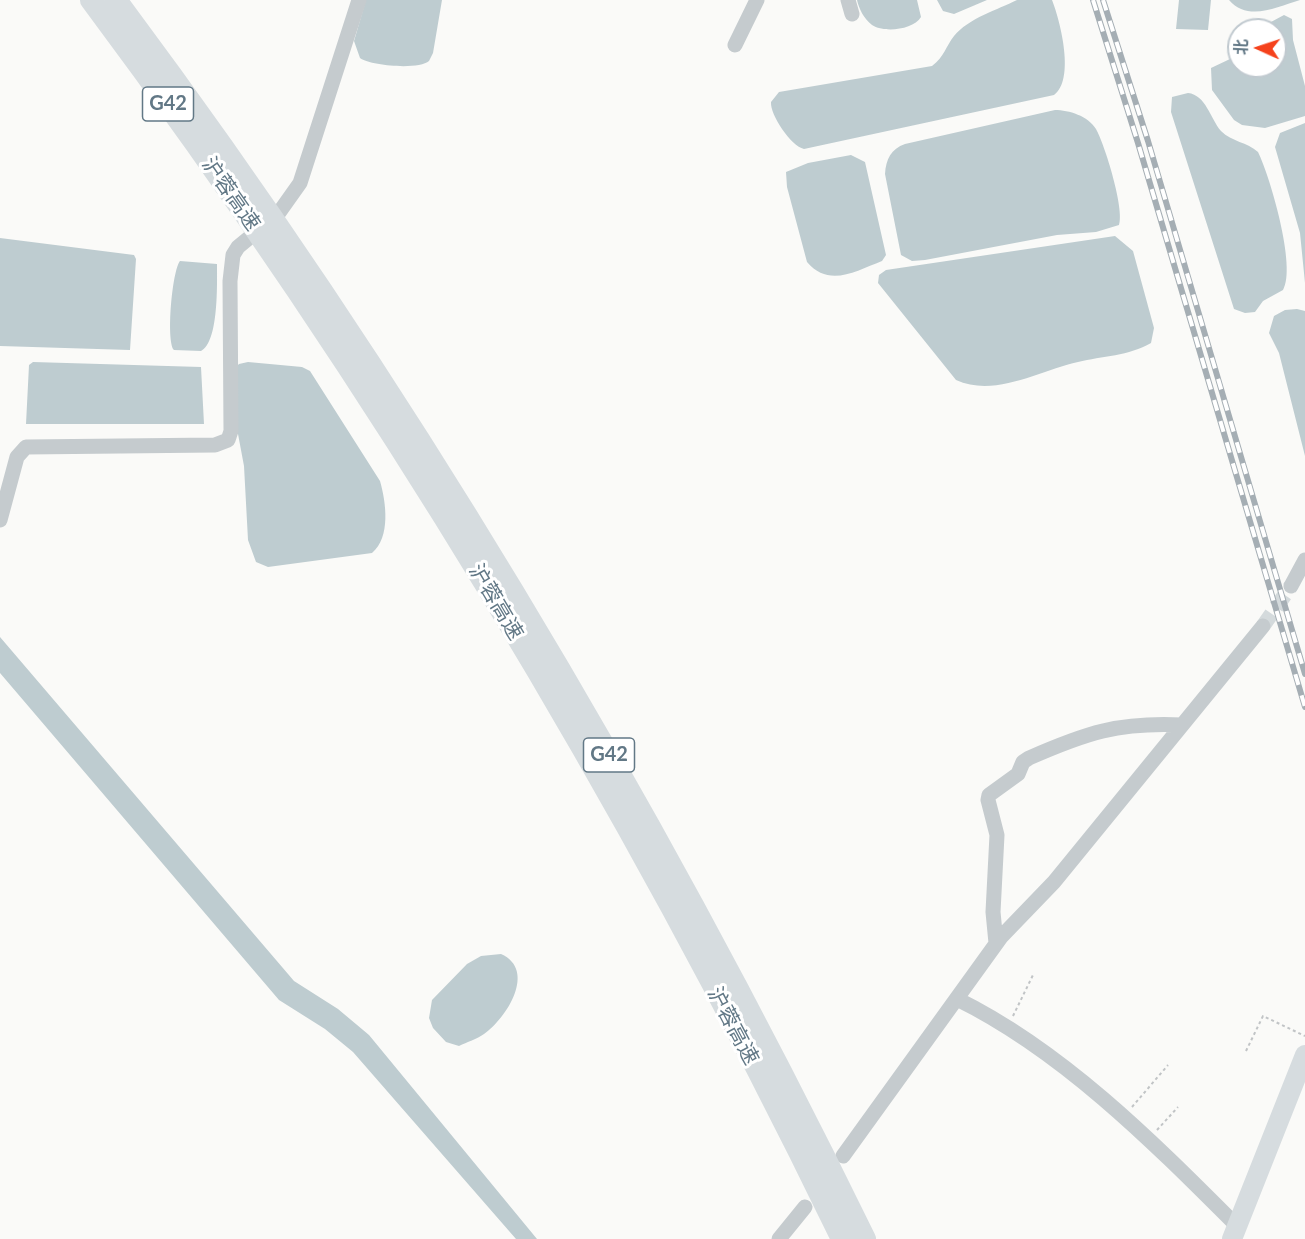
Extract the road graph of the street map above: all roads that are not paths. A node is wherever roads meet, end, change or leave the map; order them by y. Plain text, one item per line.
1 (91, 0) edge
2 (116, 0) edge
3 (359, 0) edge
4 (757, 0) edge
5 (735, 45) dead end
6 (251, 204) junction
7 (313, 295) junction
8 (0, 520) edge
9 (1305, 560) edge
10 (1291, 586) tunnel mouth
11 (1263, 626) tunnel mouth
12 (1182, 725) junction
13 (996, 943) junction
14 (957, 999) junction
15 (1305, 1055) edge
16 (843, 1156) dead end
17 (805, 1207) dead end
18 (1234, 1233) edge
19 (779, 1239) edge
20 (842, 1239) edge
21 (865, 1239) edge

1 - 6 highway, 沪蓉高速 / G42
2 - 6 highway, 沪蓉高速 / G42
3 - 8 street
4 - 5 street
6 - 7 highway, 沪蓉高速 / G42
7 - 20 highway, 沪蓉高速 / G42
7 - 21 highway, 沪蓉高速 / G42
9 - 10 street
11 - 12 street
12 - 13 street
12 - 13 street
13 - 14 street
14 - 16 street
14 - 18 street
15 - 18 main road
17 - 19 street

